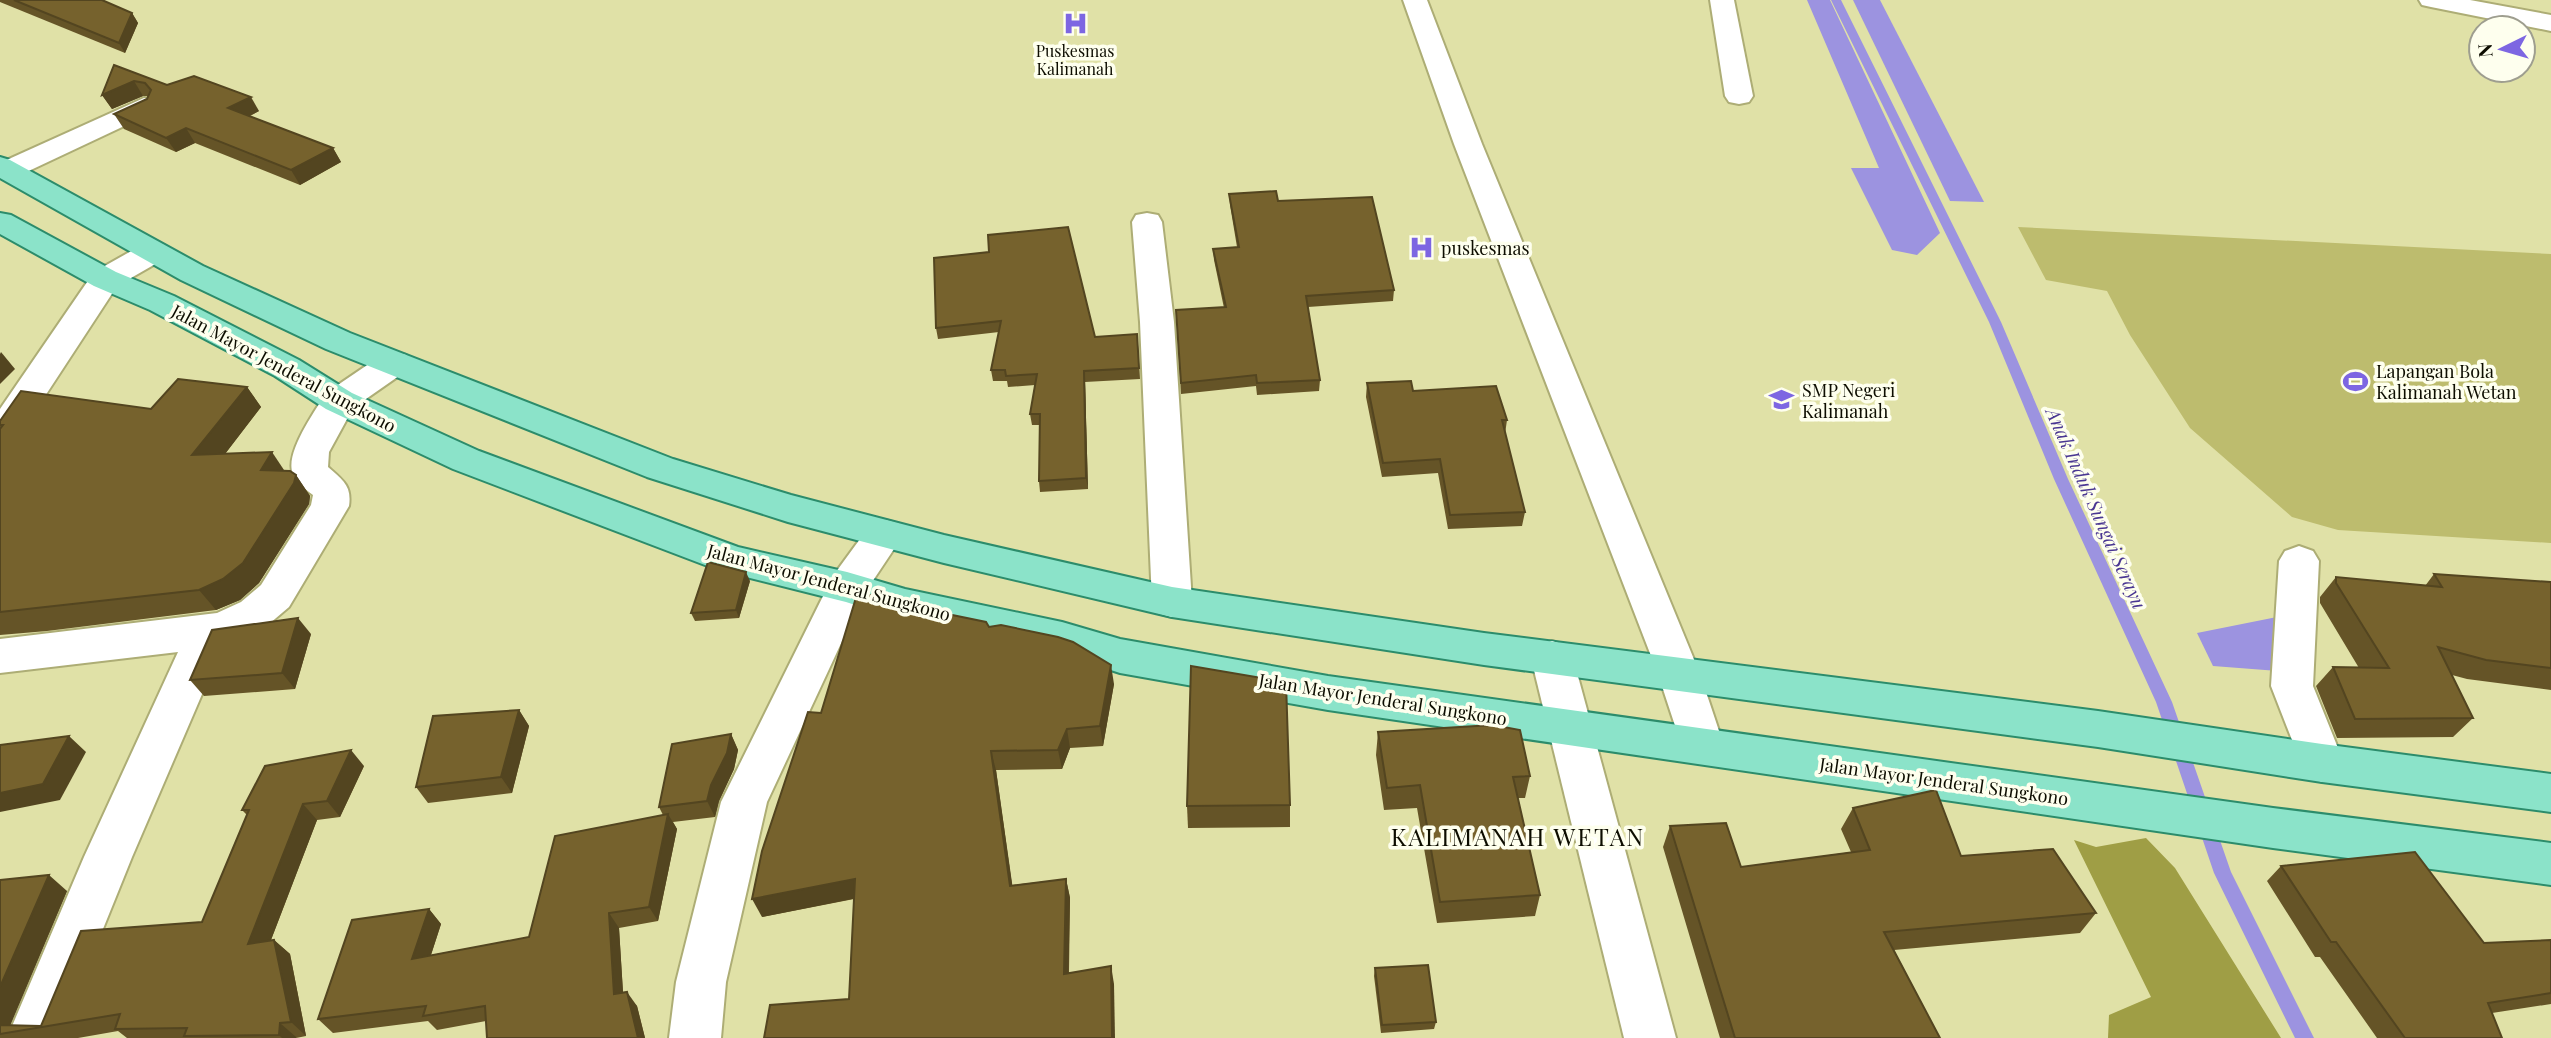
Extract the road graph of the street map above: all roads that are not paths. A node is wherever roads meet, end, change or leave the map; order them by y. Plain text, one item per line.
1 (1415, 0) edge
2 (1722, 0) edge
3 (2431, 0) edge
4 (2551, 23) edge
5 (1739, 96) dead end
6 (144, 106) edge
7 (4, 168) edge
8 (0, 222) edge
9 (1147, 222) dead end
10 (153, 252) junction
11 (105, 279) junction
12 (394, 363) junction
13 (339, 401) junction
14 (0, 436) edge
15 (885, 534) junction
16 (2299, 561) dead end
17 (847, 587) junction
18 (1172, 602) junction
19 (208, 632) junction
20 (0, 656) edge
21 (1552, 658) junction
22 (1679, 674) junction
23 (1568, 729) junction
24 (1702, 746) junction
25 (2322, 763) junction
26 (2551, 793) edge
27 (2551, 864) edge
28 (33, 1038) edge
29 (695, 1038) edge
30 (1650, 1038) edge

1 - 22 street
2 - 5 street
3 - 4 street
6 - 7 street
7 - 10 main road
8 - 11 main road, Jalan Mayor Jenderal Sungkono
9 - 18 street
10 - 11 street
10 - 12 main road
11 - 13 main road, Jalan Mayor Jenderal Sungkono
11 - 14 street
12 - 13 street
12 - 15 main road
13 - 17 main road, Jalan Mayor Jenderal Sungkono
13 - 19 street
15 - 17 street
15 - 18 main road
16 - 25 street
17 - 23 main road, Jalan Mayor Jenderal Sungkono
17 - 29 street
18 - 21 main road
19 - 20 street
19 - 28 street
21 - 22 main road
21 - 23 street
22 - 24 street
22 - 25 main road
23 - 24 main road, Jalan Mayor Jenderal Sungkono
23 - 30 street
24 - 27 main road, Jalan Mayor Jenderal Sungkono
25 - 26 main road

